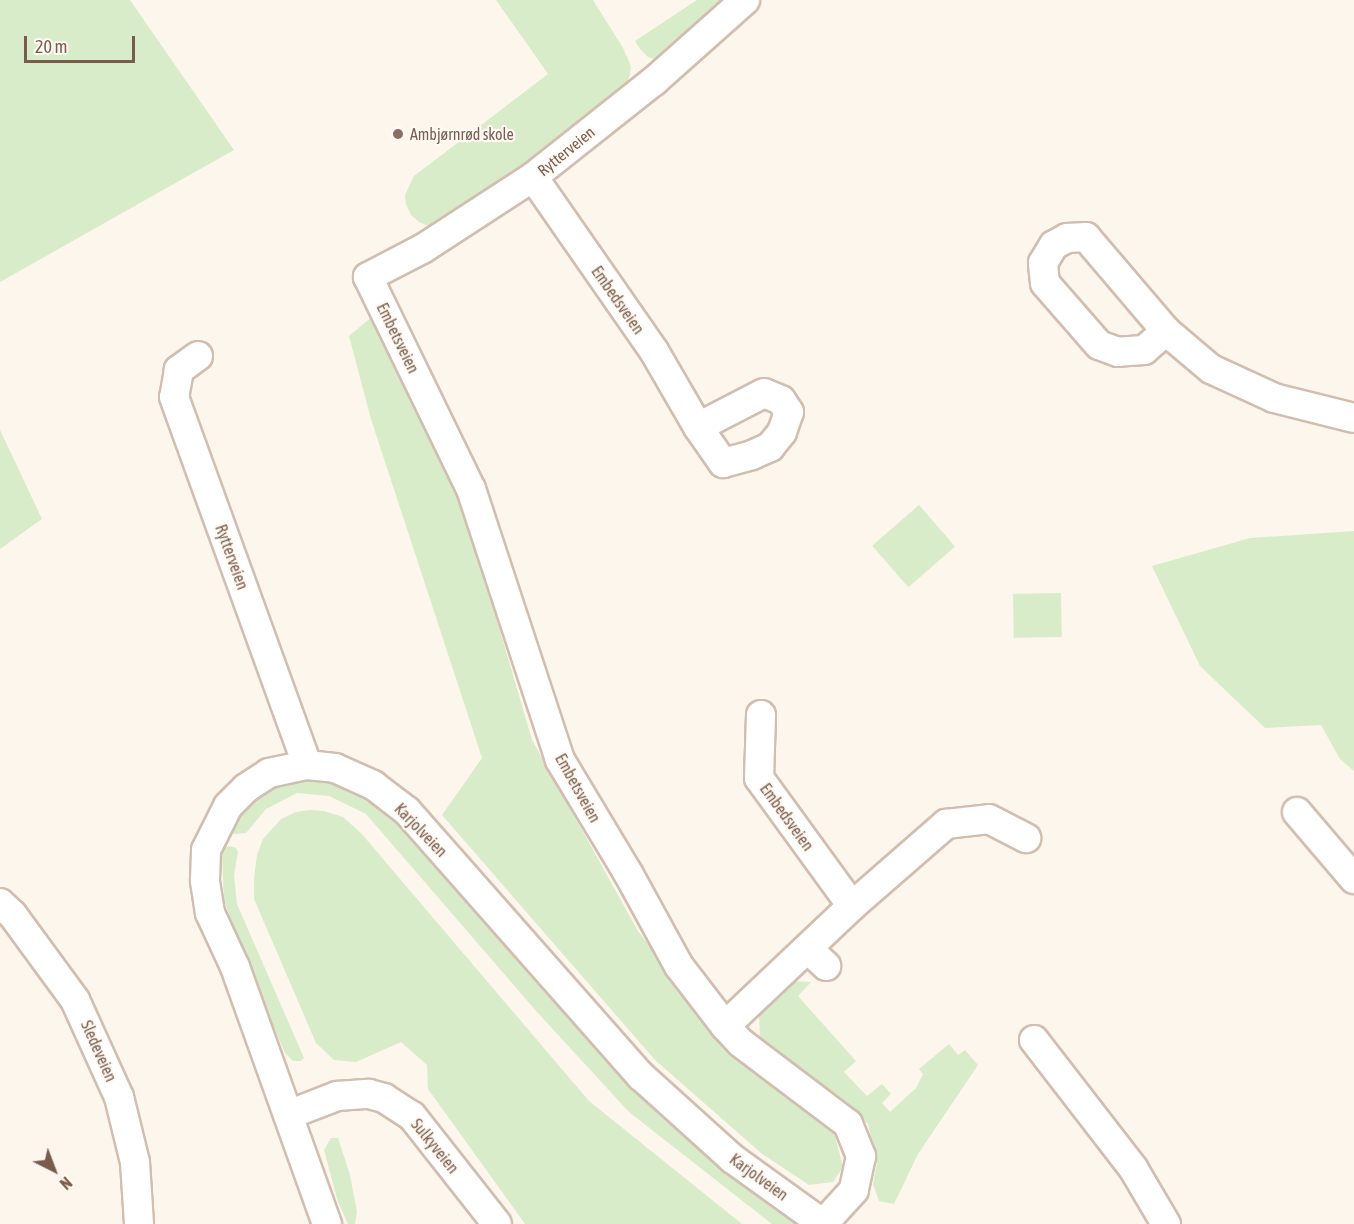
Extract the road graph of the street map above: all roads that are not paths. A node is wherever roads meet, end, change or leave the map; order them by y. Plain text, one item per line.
1 (745, 0) edge
2 (533, 177) junction
3 (369, 277) joint
4 (1166, 331) dead end
5 (198, 356) dead end
6 (1354, 418) edge
7 (698, 427) dead end
8 (761, 715) dead end
9 (307, 765) junction
10 (1297, 812) dead end
11 (1026, 838) dead end
12 (1354, 879) edge
13 (0, 903) edge
14 (852, 906) junction
15 (725, 1026) junction
16 (1034, 1040) dead end
17 (288, 1115) junction
18 (139, 1224) edge
19 (327, 1224) edge
20 (496, 1224) edge
21 (823, 1224) edge
22 (1166, 1224) edge

1 - 2 street, Rytterveien
2 - 3 street, Rytterveien
2 - 7 street, Embedsveien
3 - 15 street, Embetsveien
4 - 6 street
5 - 9 street, Rytterveien
8 - 14 street, Embedsveien
9 - 17 street, Karjolveien
9 - 21 street, Karjolveien
10 - 12 street
11 - 14 street
13 - 18 street, Sledeveien
14 - 15 street
15 - 21 street, Embetsveien
16 - 22 street
17 - 19 street, Karjolveien
17 - 20 street, Sulkyveien

